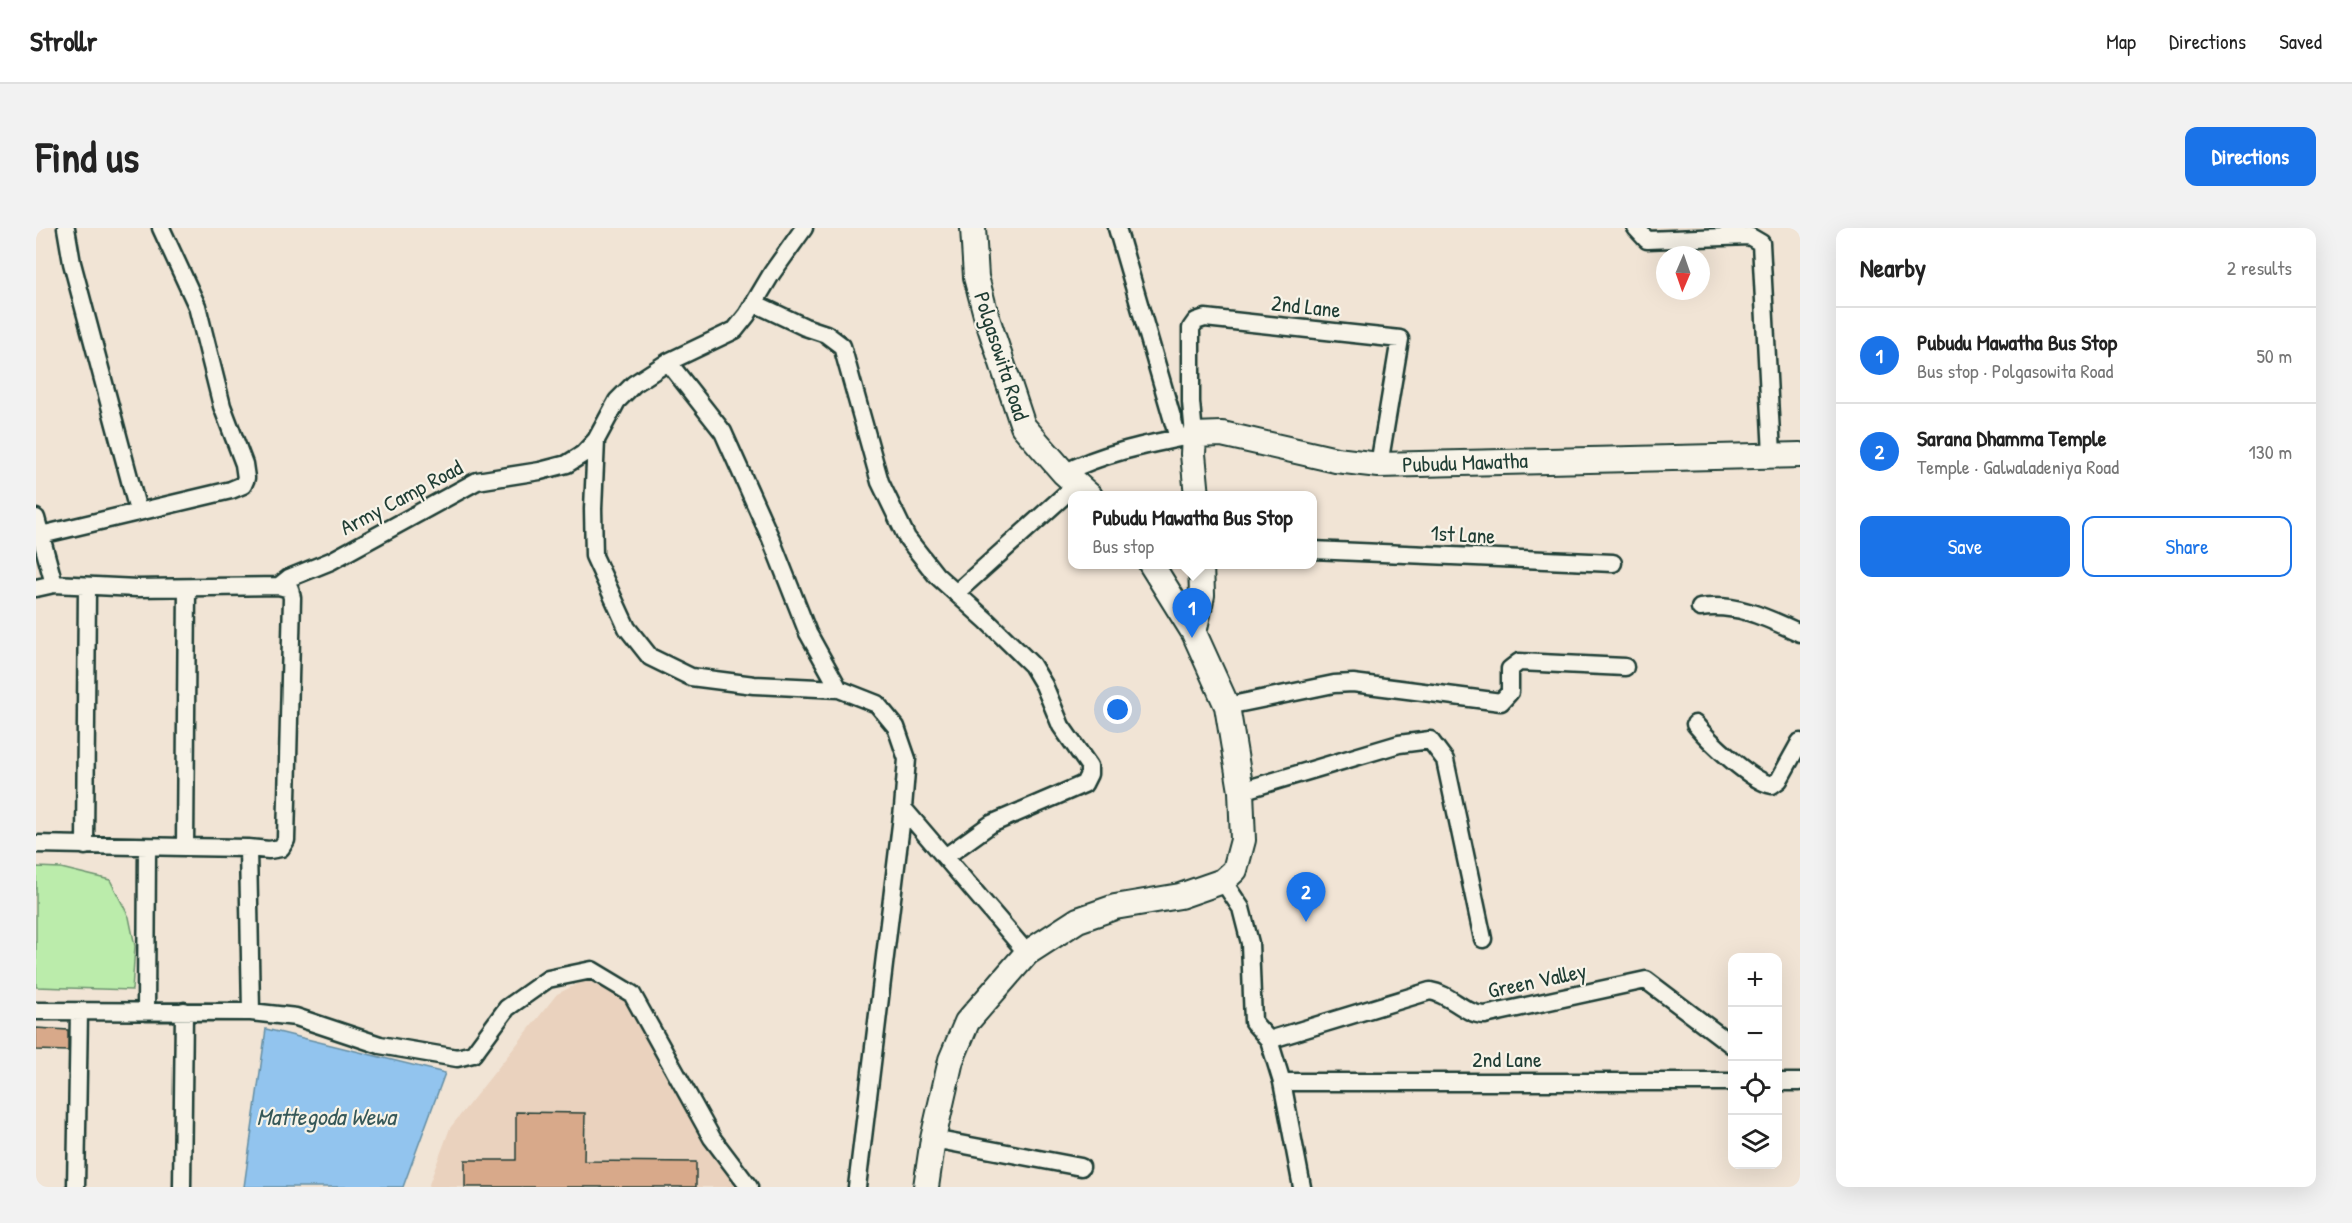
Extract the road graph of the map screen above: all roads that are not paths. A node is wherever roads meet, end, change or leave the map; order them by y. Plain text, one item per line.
1 (66, 228) edge
2 (161, 228) edge
3 (804, 228) edge
4 (973, 228) edge
5 (1117, 228) edge
6 (1636, 228) edge
7 (754, 303) junction
8 (668, 362) junction
9 (1186, 436) junction
10 (596, 440) junction
11 (1772, 454) junction
12 (1800, 454) edge
13 (1379, 465) junction
14 (1077, 484) edge
15 (1197, 491) edge
16 (1068, 492) edge
17 (138, 511) junction
18 (36, 518) edge
19 (40, 535) junction
20 (1317, 550) edge
21 (1613, 563) dead end
22 (1154, 569) edge
23 (1201, 569) edge
24 (54, 584) junction
25 (279, 586) junction
26 (87, 587) junction
27 (36, 588) edge
28 (187, 588) junction
29 (956, 593) junction
30 (1700, 608) dead end
31 (1194, 633) junction
32 (1800, 633) edge
33 (1625, 667) dead end
34 (839, 689) junction
35 (1227, 706) junction
36 (1695, 724) dead end
37 (1800, 742) edge
38 (1241, 791) junction
39 (903, 808) junction
40 (36, 844) edge
41 (85, 846) junction
42 (147, 847) junction
43 (185, 847) junction
44 (248, 848) junction
45 (945, 857) junction
46 (1223, 881) junction
47 (1483, 939) dead end
48 (1028, 953) junction
49 (36, 1011) edge
50 (184, 1011) junction
51 (79, 1012) junction
52 (146, 1012) junction
53 (251, 1012) junction
54 (1269, 1040) junction
55 (1728, 1042) edge
56 (1782, 1081) edge
57 (1282, 1082) junction
58 (1728, 1082) edge
59 (1800, 1082) edge
60 (933, 1139) junction
61 (1081, 1167) dead end
62 (76, 1187) edge
63 (182, 1187) edge
64 (749, 1187) edge
65 (857, 1187) edge
66 (926, 1187) edge
67 (1302, 1187) edge

1 - 17 street
2 - 17 street
3 - 7 street, Army Camp Road
4 - 14 street, Polgasowita Road
5 - 9 street
6 - 11 street
7 - 8 street, Army Camp Road
7 - 29 street
8 - 10 street, Army Camp Road
8 - 34 street
9 - 13 street, Pubudu Mawatha
9 - 13 street, 2nd Lane
9 - 14 street
9 - 15 street
10 - 25 street, Army Camp Road
10 - 34 street
11 - 12 street, Pubudu Mawatha
11 - 13 street, Pubudu Mawatha
16 - 29 street
17 - 19 street
18 - 19 street
19 - 24 street
20 - 21 street, 1st Lane
22 - 31 street
23 - 31 street
24 - 26 street
24 - 27 street
25 - 28 street
25 - 44 street
26 - 28 street
26 - 41 street
28 - 43 street
29 - 45 street
30 - 32 street
31 - 35 street
33 - 35 street
34 - 39 street
35 - 38 street
36 - 37 street
38 - 46 street
38 - 47 street
39 - 45 street
39 - 65 street
40 - 41 street
41 - 42 street
42 - 43 street
42 - 52 street
43 - 44 street
44 - 53 street
45 - 48 street
46 - 48 street
46 - 54 street
48 - 60 street
49 - 51 street
50 - 52 street
50 - 53 street
50 - 63 street
51 - 52 street
51 - 62 street
53 - 64 street
54 - 55 street, Green Valley
54 - 57 street
56 - 59 street
57 - 58 street, 2nd Lane
57 - 67 street
60 - 61 street
60 - 66 street

